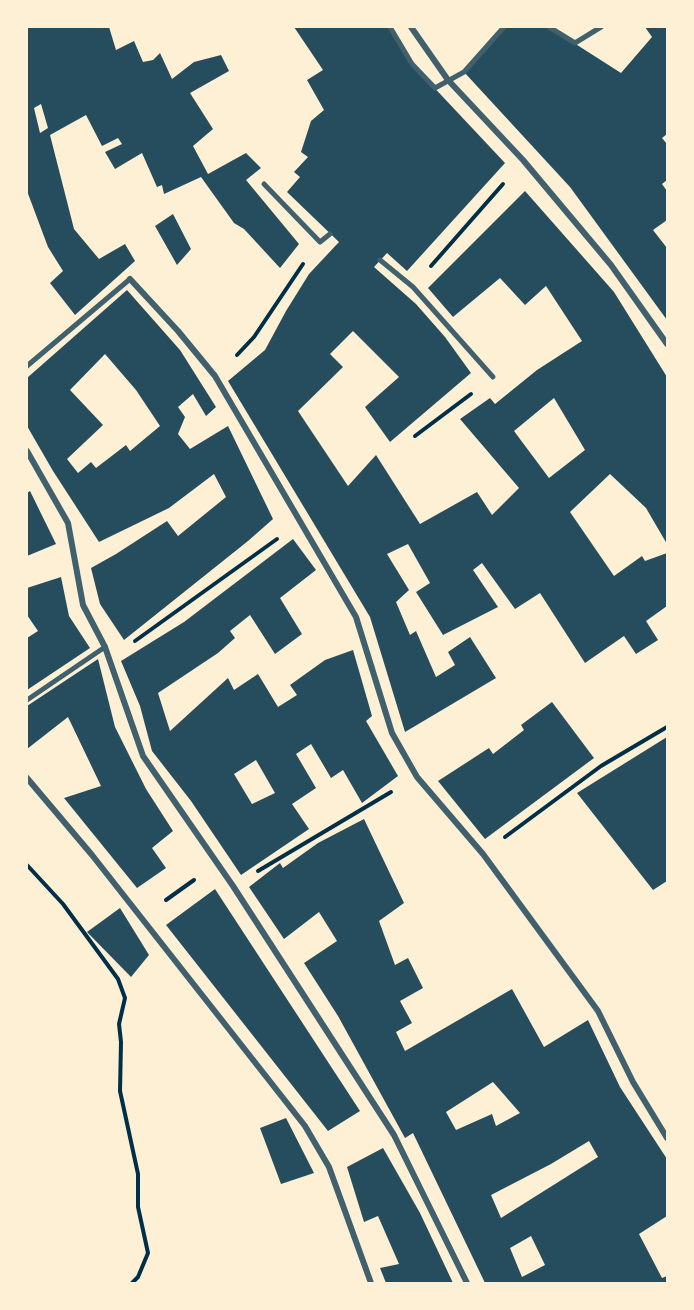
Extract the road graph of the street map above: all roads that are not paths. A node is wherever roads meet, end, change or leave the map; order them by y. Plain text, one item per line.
1 (390, 27) edge
2 (411, 27) edge
3 (504, 27) edge
4 (549, 27) edge
5 (601, 27) edge
6 (448, 80) junction
7 (264, 184) dead end
8 (330, 234) dead end
9 (380, 260) dead end
10 (130, 279) joint
11 (667, 344) edge
12 (27, 366) edge
13 (493, 378) road end
14 (27, 451) edge
15 (105, 647) junction
16 (27, 700) edge
17 (27, 778) edge
18 (667, 1138) edge
19 (371, 1283) edge
20 (467, 1283) edge

1 - 6 street
2 - 6 street
3 - 6 street
4 - 5 street
6 - 11 street
7 - 8 street
9 - 13 street
10 - 12 street
10 - 18 street
14 - 15 street
15 - 16 street
15 - 20 street
17 - 19 street

